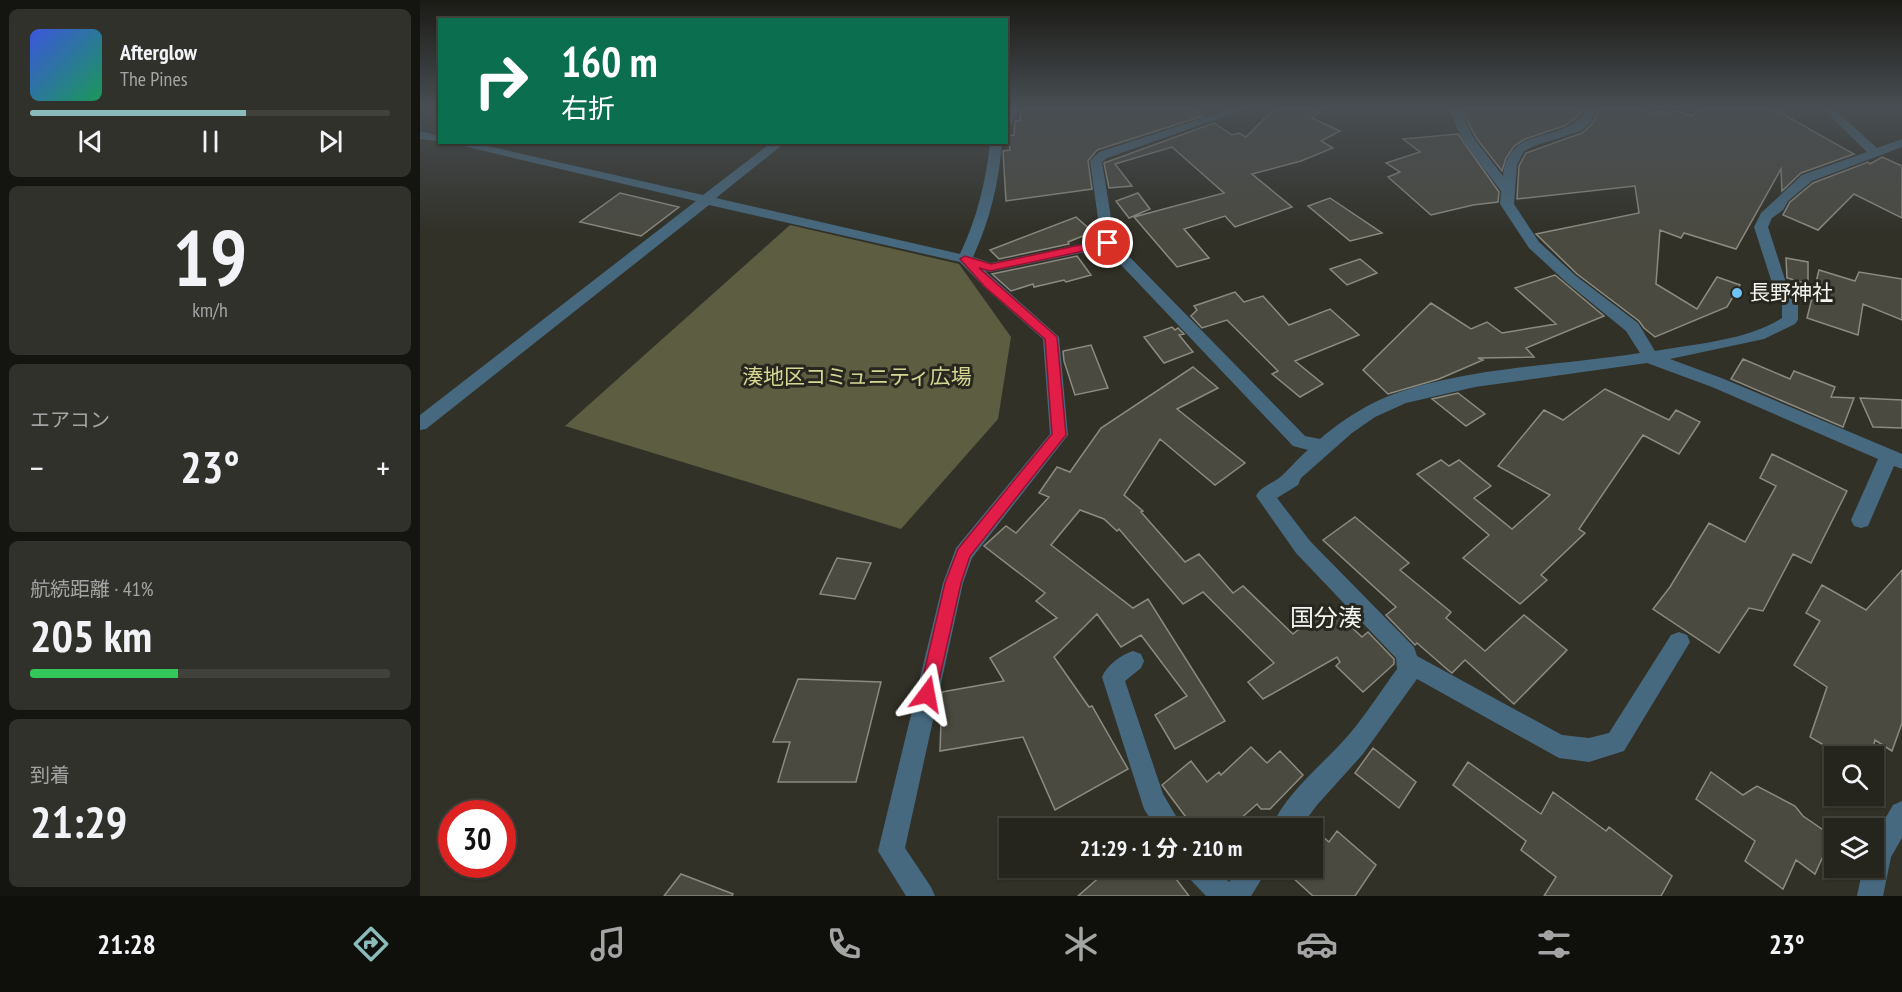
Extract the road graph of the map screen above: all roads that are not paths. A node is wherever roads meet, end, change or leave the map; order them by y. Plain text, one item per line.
1 (486, 150) edge
2 (770, 150) edge
3 (995, 150) edge
4 (1118, 150) edge
5 (1477, 150) edge
6 (1519, 150) edge
7 (1872, 150) edge
8 (1883, 150) edge
9 (1875, 153) junction
10 (1508, 191) junction
11 (704, 200) junction
12 (1108, 243) junction
13 (965, 259) junction
14 (1652, 358) junction
15 (420, 424) edge
16 (1323, 447) junction
17 (1895, 459) edge
18 (1862, 520) dead end
19 (1679, 642) dead end
20 (1133, 661) dead end
21 (1408, 662) junction
22 (1902, 814) edge
23 (1164, 818) edge
24 (1292, 818) edge
25 (1207, 878) edge
26 (1248, 878) edge
27 (922, 896) edge
28 (1225, 896) edge
29 (1235, 896) edge
30 (1870, 896) edge

1 - 11 street
2 - 11 street
3 - 13 street
4 - 12 street
5 - 10 street
6 - 10 street
7 - 9 street
8 - 9 street
9 - 14 street
10 - 14 street
11 - 13 street
11 - 15 street
12 - 13 street
12 - 16 street
13 - 27 street
14 - 16 street
14 - 17 street
16 - 21 street
17 - 18 street
19 - 21 street
20 - 23 street
21 - 24 street
22 - 30 street
25 - 28 street
26 - 29 street

